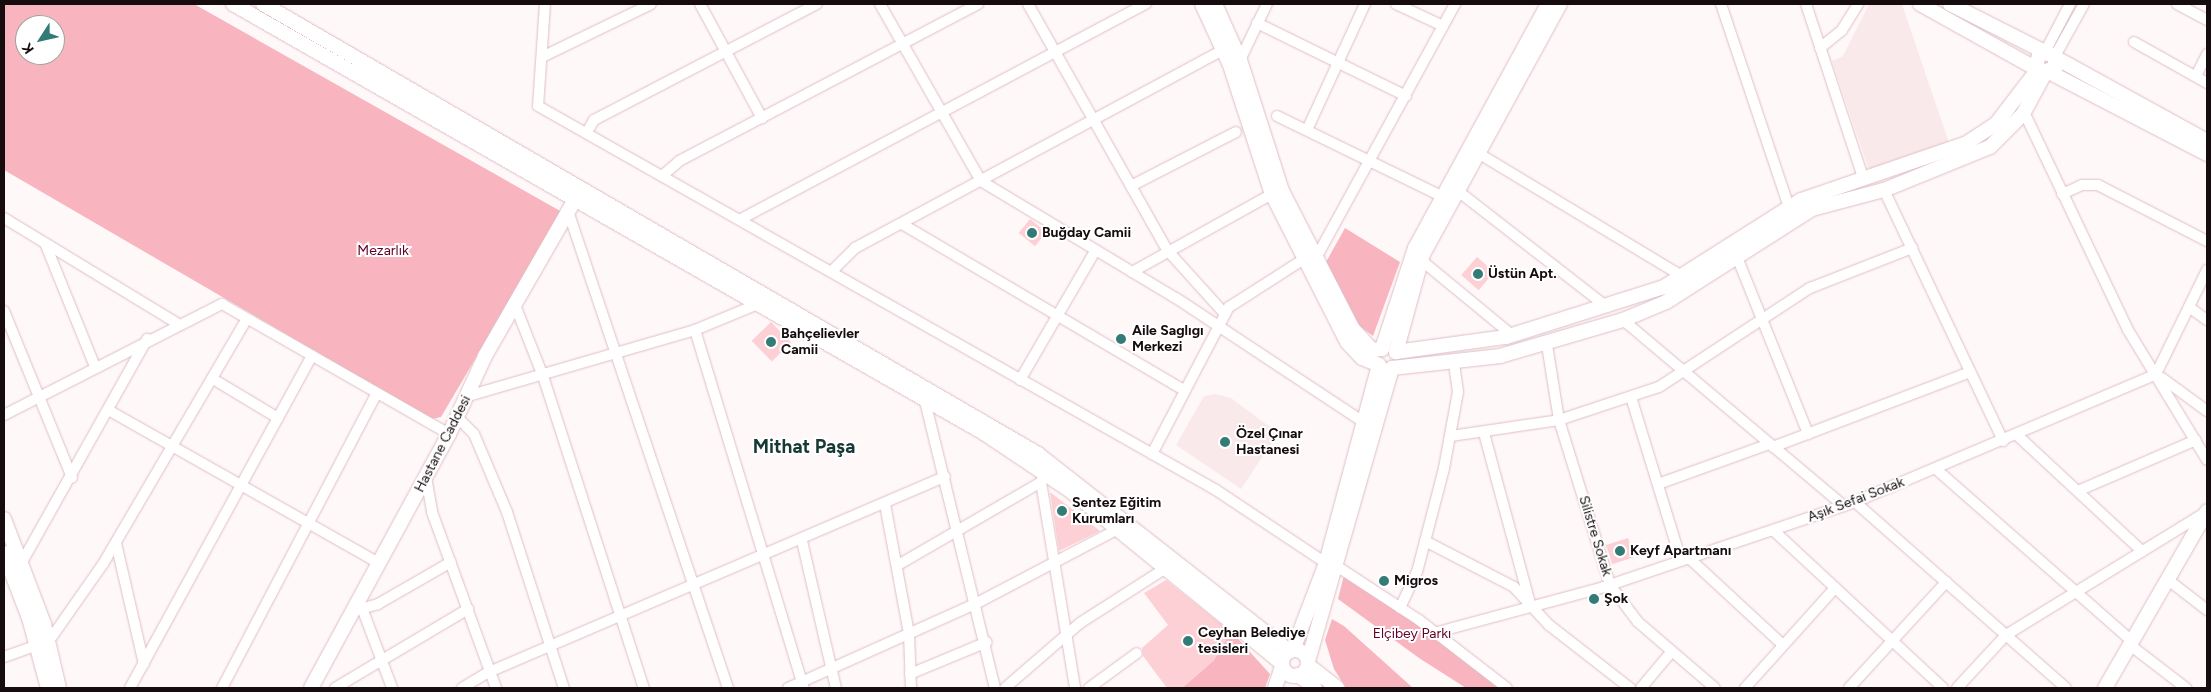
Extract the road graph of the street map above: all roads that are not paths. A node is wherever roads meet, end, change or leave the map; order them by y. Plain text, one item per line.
1 (233, 4) edge
2 (263, 4) edge
3 (545, 4) edge
4 (651, 4) edge
5 (700, 4) edge
6 (817, 4) edge
7 (880, 4) edge
8 (978, 4) edge
9 (1028, 4) edge
10 (1146, 4) edge
11 (1202, 4) edge
12 (1215, 4) edge
13 (1267, 4) edge
14 (1365, 4) edge
15 (1396, 4) edge
16 (1455, 4) edge
17 (1550, 4) edge
18 (1721, 4) edge
19 (1806, 4) edge
20 (1858, 4) edge
21 (1920, 4) edge
22 (1950, 4) edge
23 (2070, 4) edge
24 (2084, 4) edge
25 (2177, 4) edge
26 (2207, 18) edge
27 (1258, 23) junction
28 (1443, 26) junction
29 (2134, 42) dead end
30 (903, 43) junction
31 (1820, 48) junction
32 (1223, 50) junction
33 (726, 51) junction
34 (1055, 51) junction
35 (2050, 54) junction
36 (2207, 54) edge
37 (542, 57) junction
38 (1240, 60) junction
39 (1338, 62) junction
40 (2042, 70) junction
41 (2196, 76) junction
42 (2207, 83) edge
43 (1406, 96) junction
44 (942, 111) junction
45 (2024, 112) junction
46 (1277, 116) dead end
47 (762, 118) junction
48 (1091, 122) junction
49 (1307, 130) junction
50 (587, 132) junction
51 (1236, 132) dead end
52 (2207, 141) edge
53 (513, 147) junction
54 (1478, 153) junction
55 (2207, 154) edge
56 (1372, 160) junction
57 (505, 163) junction
58 (563, 176) junction
59 (662, 176) junction
60 (1864, 178) junction
61 (981, 181) junction
62 (1131, 186) junction
63 (1884, 190) junction
64 (1458, 191) junction
65 (557, 192) junction
66 (1272, 194) junction
67 (2062, 194) junction
68 (1443, 197) junction
69 (571, 206) junction
70 (1789, 207) junction
71 (4, 218) edge
72 (741, 219) junction
73 (902, 224) junction
74 (2207, 241) edge
75 (46, 243) junction
76 (1912, 248) junction
77 (1096, 251) junction
78 (1168, 251) junction
79 (1737, 257) junction
80 (1310, 259) junction
81 (1421, 260) junction
82 (2207, 270) edge
83 (832, 271) junction
84 (1132, 272) junction
85 (1682, 276) junction
86 (758, 304) junction
87 (515, 305) junction
88 (1607, 307) junction
89 (2189, 307) junction
90 (4, 311) edge
91 (1225, 314) junction
92 (1058, 317) junction
93 (248, 319) junction
94 (1624, 320) junction
95 (1763, 320) junction
96 (2207, 320) edge
97 (177, 324) junction
98 (1218, 325) junction
99 (695, 330) junction
100 (1512, 336) junction
101 (147, 339) junction
102 (1547, 344) junction
103 (1382, 349) junction
104 (1396, 352) junction
105 (616, 354) junction
106 (312, 356) junction
107 (1454, 363) junction
108 (1386, 366) junction
109 (95, 367) junction
110 (1970, 372) junction
111 (1683, 374) junction
112 (2156, 374) junction
113 (543, 376) junction
114 (213, 379) junction
115 (1020, 380) junction
116 (1184, 390) junction
117 (376, 395) junction
118 (468, 396) junction
119 (38, 397) junction
120 (924, 397) junction
121 (1631, 398) junction
122 (110, 411) junction
123 (2207, 411) edge
124 (4, 415) edge
125 (457, 417) junction
126 (278, 418) junction
127 (1559, 420) junction
128 (1365, 423) junction
129 (1484, 433) junction
130 (449, 434) junction
131 (1808, 434) junction
132 (2017, 435) junction
133 (1450, 436) junction
134 (2196, 440) junction
135 (2003, 441) junction
136 (1771, 446) junction
137 (173, 447) junction
138 (1152, 454) junction
139 (2207, 460) edge
140 (1936, 469) junction
141 (426, 477) junction
142 (945, 477) junction
143 (72, 478) junction
144 (1043, 478) junction
145 (242, 484) junction
146 (1658, 484) junction
147 (2080, 490) junction
148 (1855, 502) junction
149 (885, 504) junction
150 (1844, 506) junction
151 (2207, 512) edge
152 (4, 519) edge
153 (309, 522) junction
154 (1118, 529) junction
155 (1773, 530) junction
156 (960, 533) junction
157 (802, 541) junction
158 (1425, 541) junction
159 (116, 543) junction
160 (2142, 551) junction
161 (4, 557) edge
162 (762, 558) junction
163 (1685, 560) junction
164 (22, 562) junction
165 (451, 562) junction
166 (380, 564) junction
167 (898, 565) junction
168 (1056, 565) junction
169 (1332, 565) junction
170 (1166, 568) junction
171 (2167, 579) junction
172 (1946, 582) junction
173 (1610, 585) junction
174 (694, 588) junction
175 (1835, 588) junction
176 (2078, 589) junction
177 (977, 603) junction
178 (1531, 607) junction
179 (1400, 608) junction
180 (359, 609) junction
181 (468, 609) junction
182 (2207, 610) edge
183 (622, 616) junction
184 (1434, 633) junction
185 (909, 634) junction
186 (1066, 634) junction
187 (2006, 635) junction
188 (1893, 641) junction
189 (986, 642) junction
190 (43, 643) junction
191 (2131, 643) junction
192 (1783, 646) junction
193 (550, 648) junction
194 (1672, 651) junction
195 (1136, 653) dead end
196 (4, 657) edge
197 (1286, 658) junction
198 (381, 663) junction
199 (144, 664) junction
200 (831, 669) junction
201 (490, 672) junction
202 (1299, 673) edge
203 (910, 674) junction
204 (803, 685) edge
205 (48, 688) edge
206 (59, 688) edge
207 (130, 688) edge
208 (222, 688) edge
209 (311, 688) edge
210 (335, 688) edge
211 (392, 688) edge
212 (462, 688) edge
213 (496, 688) edge
214 (564, 688) edge
215 (644, 688) edge
216 (728, 688) edge
217 (788, 688) edge
218 (836, 688) edge
219 (911, 688) edge
220 (995, 688) edge
221 (1005, 688) edge
222 (1075, 688) edge
223 (1089, 688) edge
224 (1275, 688) edge
225 (1315, 688) edge
226 (1337, 688) edge
227 (1507, 688) edge
228 (1630, 688) edge
229 (1641, 688) edge
230 (1715, 688) edge
231 (1745, 688) edge
232 (1849, 688) edge
233 (1943, 688) edge
234 (1957, 688) edge
235 (2066, 688) edge
236 (2105, 688) edge
237 (2186, 688) edge

1 - 57 street
2 - 53 street
3 - 37 street
4 - 37 street
5 - 33 street
6 - 33 street
7 - 30 street
8 - 30 street
9 - 34 street
10 - 34 street
11 - 32 street
12 - 38 street
13 - 27 street
14 - 39 street
15 - 28 street
16 - 28 street
17 - 54 street
17 - 68 street
18 - 70 street
19 - 31 street
20 - 31 street
21 - 40 street
22 - 35 street
23 - 35 street
24 - 35 street
25 - 26 street
27 - 38 street
27 - 39 street
28 - 43 street
29 - 41 street
30 - 44 street
30 - 47 street
31 - 60 street
32 - 48 street
32 - 66 street
33 - 47 street
33 - 50 street
34 - 44 street
34 - 48 street
35 - 40 street
35 - 40 street
35 - 52 street
36 - 41 street
37 - 50 street
38 - 80 street
39 - 43 street
39 - 49 street
40 - 45 street
40 - 55 street
40 - 60 street
41 - 42 street
43 - 56 street
44 - 61 street
44 - 72 street
45 - 63 street
45 - 67 street
46 - 49 street
47 - 59 street
48 - 61 street
48 - 62 street
49 - 56 street
50 - 59 street
51 - 62 street
53 - 57 street
53 - 58 street
54 - 64 street
54 - 85 street
56 - 68 street
56 - 80 street
57 - 65 street
58 - 65 street
58 - 197 street
59 - 72 street
60 - 70 street
61 - 73 street
61 - 77 street
62 - 78 street
63 - 76 street
63 - 79 street
64 - 81 street
64 - 88 street
65 - 69 street
66 - 78 street
66 - 80 street
67 - 74 street
67 - 112 street
68 - 103 street
69 - 86 street
69 - 87 street, Hastane Caddesi
69 - 105 street
70 - 85 street
71 - 75 street
72 - 83 street
73 - 83 street
73 - 92 street
75 - 97 street
75 - 109 street
76 - 95 street
76 - 110 street
77 - 84 street
77 - 92 street
78 - 84 street
78 - 91 street
79 - 94 street
79 - 95 street
80 - 91 street
80 - 103 street
80 - 108 street
81 - 100 street
81 - 104 street
82 - 89 street
83 - 115 street
84 - 98 street
85 - 88 street
86 - 99 street
86 - 120 street
87 - 113 street
87 - 118 street, Hastane Caddesi
88 - 100 street
89 - 96 street
89 - 112 street
90 - 119 street
91 - 98 street
92 - 115 street
92 - 116 street
93 - 97 street
93 - 106 street
93 - 114 street
94 - 102 street
94 - 111 street
95 - 111 street
95 - 131 street
97 - 101 street
98 - 116 street
98 - 128 street
99 - 105 street
99 - 162 street
100 - 104 street
101 - 109 street
101 - 122 street
102 - 107 street
102 - 127 street, Silistre Sokak
103 - 104 street
103 - 108 street
104 - 108 street
105 - 113 street
105 - 174 street
106 - 117 street
106 - 126 street
107 - 108 street
107 - 133 street
108 - 128 street
108 - 169 street
109 - 119 street
110 - 131 street
110 - 135 street
111 - 121 street
111 - 136 street
112 - 123 street
112 - 132 street, Aşık Sefai Sokak
112 - 134 street
113 - 118 street
113 - 183 street
114 - 126 street
114 - 137 street
115 - 138 street
116 - 138 street
117 - 130 street
117 - 153 street
118 - 125 street, Hastane Caddesi
119 - 124 street
119 - 143 street
120 - 142 street
120 - 144 street
121 - 127 street
121 - 146 street
122 - 137 street
122 - 143 street
125 - 130 street, Hastane Caddesi
125 - 193 street
126 - 145 street
127 - 129 street
127 - 173 street, Silistre Sokak
128 - 169 street
129 - 133 street
129 - 178 street
130 - 141 street, Hastane Caddesi
131 - 136 street
132 - 135 street, Aşık Sefai Sokak
132 - 147 street
133 - 158 street
134 - 139 street
134 - 147 street
135 - 140 street, Aşık Sefai Sokak
136 - 146 street
136 - 150 street
137 - 145 street
137 - 159 street
138 - 169 street
140 - 148 street, Aşık Sefai Sokak
140 - 176 street
141 - 165 street
141 - 166 street, Hastane Caddesi
142 - 149 street
142 - 156 street
143 - 164 street
144 - 154 street
144 - 156 street
144 - 168 street
145 - 153 street
145 - 199 street
146 - 163 street
147 - 160 street
148 - 150 street, Aşık Sefai Sokak
148 - 172 street
149 - 157 street
149 - 167 street
150 - 155 street, Aşık Sefai Sokak
151 - 160 street
151 - 171 street
152 - 164 street
153 - 166 street
153 - 208 street
154 - 168 street
154 - 170 street
155 - 163 street, Aşık Sefai Sokak
155 - 175 street
156 - 167 street
156 - 177 street
157 - 162 street
157 - 200 street
158 - 178 street
158 - 179 street
159 - 190 street
159 - 199 street
160 - 176 street
161 - 190 street
162 - 174 street
162 - 204 street
163 - 173 street, Aşık Sefai Sokak
163 - 192 street
164 - 190 street
165 - 180 street
165 - 181 street
166 - 180 street, Hastane Caddesi
167 - 185 street
168 - 177 street
168 - 186 street
169 - 179 street
169 - 197 street
169 - 202 street
170 - 186 street
170 - 197 street
171 - 182 street
171 - 191 street
172 - 187 street
172 - 188 street
173 - 178 street, Aşık Sefai Sokak
173 - 194 street, Silistre Sokak
174 - 183 street
174 - 216 street
175 - 188 street
175 - 192 street
176 - 187 street
176 - 191 street
177 - 185 street
177 - 189 street
178 - 184 street, Aşık Sefai Sokak
178 - 228 street
179 - 184 street
180 - 198 street
180 - 209 street, Hastane Caddesi
181 - 198 street
181 - 201 street
183 - 193 street
183 - 215 street
184 - 227 street
185 - 200 street
185 - 203 street
186 - 221 street
186 - 222 street
187 - 234 street
187 - 235 street
188 - 232 street
188 - 233 street
189 - 203 street
189 - 220 street
190 - 196 street
190 - 205 street
190 - 206 street
191 - 236 street
191 - 237 street
192 - 231 street
193 - 201 street
193 - 214 street
194 - 229 street
194 - 230 street, Silistre Sokak
195 - 223 street
197 - 202 street
197 - 202 street
197 - 224 street
198 - 210 street
198 - 211 street
199 - 207 street
200 - 204 street
200 - 218 street
201 - 212 street
201 - 213 street
202 - 225 street
202 - 226 street
203 - 219 street
204 - 217 street

